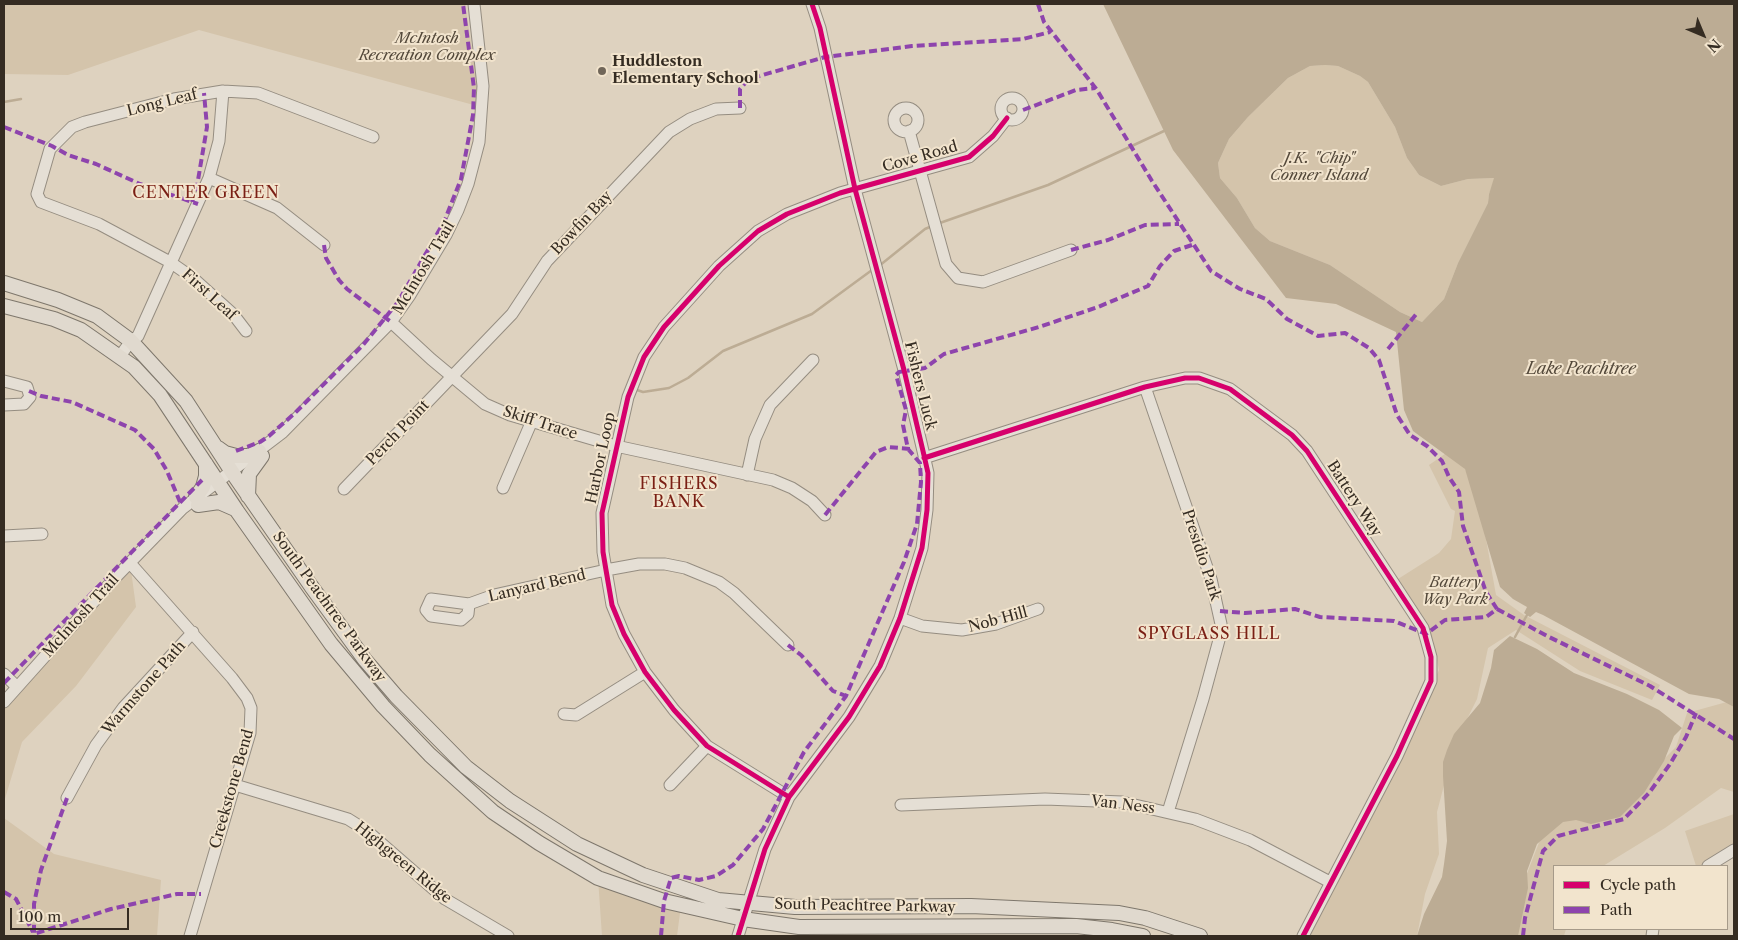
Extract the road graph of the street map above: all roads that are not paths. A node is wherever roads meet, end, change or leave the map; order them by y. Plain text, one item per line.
1 (474, 4) edge
2 (812, 4) edge
3 (223, 91) junction
4 (740, 108) dead end
5 (1006, 118) dead end
6 (909, 131) dead end
7 (372, 138) dead end
8 (921, 170) junction
9 (210, 178) junction
10 (855, 188) junction
11 (78, 216) joint
12 (324, 245) dead end
13 (1071, 250) dead end
14 (170, 262) junction
15 (4, 282) edge
16 (4, 306) edge
17 (391, 322) junction
18 (246, 331) dead end
19 (131, 340) junction
20 (120, 356) junction
21 (813, 360) dead end
22 (452, 377) junction
23 (4, 381) edge
24 (1145, 387) junction
25 (4, 405) edge
26 (531, 423) junction
27 (215, 446) junction
28 (616, 446) junction
29 (260, 454) junction
30 (924, 458) junction
31 (206, 464) junction
32 (234, 474) junction
33 (747, 474) junction
34 (220, 485) junction
35 (503, 488) dead end
36 (344, 489) dead end
37 (248, 496) junction
38 (197, 501) junction
39 (237, 511) junction
40 (825, 515) dead end
41 (42, 534) dead end
42 (4, 536) edge
43 (130, 563) junction
44 (606, 570) junction
45 (469, 604) dead end
46 (1038, 609) dead end
47 (900, 618) junction
48 (193, 632) junction
49 (788, 645) dead end
50 (645, 672) junction
51 (4, 674) edge
52 (17, 687) junction
53 (4, 702) edge
54 (564, 714) dead end
55 (707, 746) junction
56 (235, 785) junction
57 (670, 785) dead end
58 (790, 797) junction
59 (67, 798) dead end
60 (901, 805) dead end
61 (1168, 812) junction
62 (1734, 850) edge
63 (1710, 865) edge
64 (1330, 882) junction
65 (748, 903) junction
66 (743, 918) junction
67 (190, 936) edge
68 (508, 936) edge
69 (738, 936) edge
70 (1143, 936) edge
71 (1200, 936) edge
72 (1303, 936) edge

1 - 17 street, McIntosh Trail
2 - 10 street, Fishers Luck
3 - 7 street, Long Leaf
3 - 9 street
3 - 11 street, Long Leaf
4 - 22 street, Bowfin Bay
5 - 8 street, Cove Road
6 - 8 street
8 - 10 street, Cove Road
8 - 13 street
9 - 12 street
9 - 14 street
10 - 28 street, Harbor Loop
10 - 30 street, Fishers Luck
11 - 14 street, First Leaf
14 - 18 street, First Leaf
14 - 19 street
15 - 19 main road, South Peachtree Parkway
16 - 20 main road, South Peachtree Parkway
17 - 22 street, Skiff Trace
17 - 29 street, McIntosh Trail
19 - 20 street
19 - 27 main road, South Peachtree Parkway
20 - 31 main road, South Peachtree Parkway
21 - 33 street
22 - 26 street, Skiff Trace
22 - 36 street, Perch Point
23 - 25 street
24 - 30 street, Battery Way
24 - 61 street, Presidio Park
24 - 64 street, Battery Way
26 - 28 street, Skiff Trace
26 - 35 street
27 - 29 main road
27 - 32 main road, South Peachtree Parkway
28 - 33 street, Skiff Trace
28 - 44 street, Harbor Loop
29 - 32 street, McIntosh Trail
29 - 37 main road
30 - 47 street, Fishers Luck
31 - 34 main road, South Peachtree Parkway
31 - 38 main road
32 - 34 street, McIntosh Trail
32 - 37 main road, South Peachtree Parkway
33 - 40 street, Skiff Trace
34 - 38 street, McIntosh Trail
34 - 39 main road, South Peachtree Parkway
37 - 65 main road, South Peachtree Parkway
38 - 39 main road
38 - 43 street, McIntosh Trail
39 - 66 main road, South Peachtree Parkway
41 - 42 street
43 - 48 street, Creekstone Bend
43 - 52 street, McIntosh Trail
44 - 45 street, Lanyard Bend
44 - 49 street, Lanyard Bend
44 - 50 street, Harbor Loop
46 - 47 street, Nob Hill
47 - 58 street, Fishers Luck
48 - 56 street, Creekstone Bend
48 - 59 street, Warmstone Path
50 - 54 street
50 - 55 street, Harbor Loop
51 - 52 street
52 - 53 street, McIntosh Trail
55 - 57 street
55 - 58 street, Harbor Loop
56 - 67 street, Creekstone Bend
56 - 68 street, Highgreen Ridge
58 - 65 street, Fishers Luck
60 - 61 street, Van Ness
61 - 64 street, Van Ness
62 - 63 street
64 - 72 street, Battery Way
65 - 66 street, Fishers Luck
65 - 71 main road, South Peachtree Parkway
66 - 69 street, Fishers Luck
66 - 70 main road, South Peachtree Parkway

